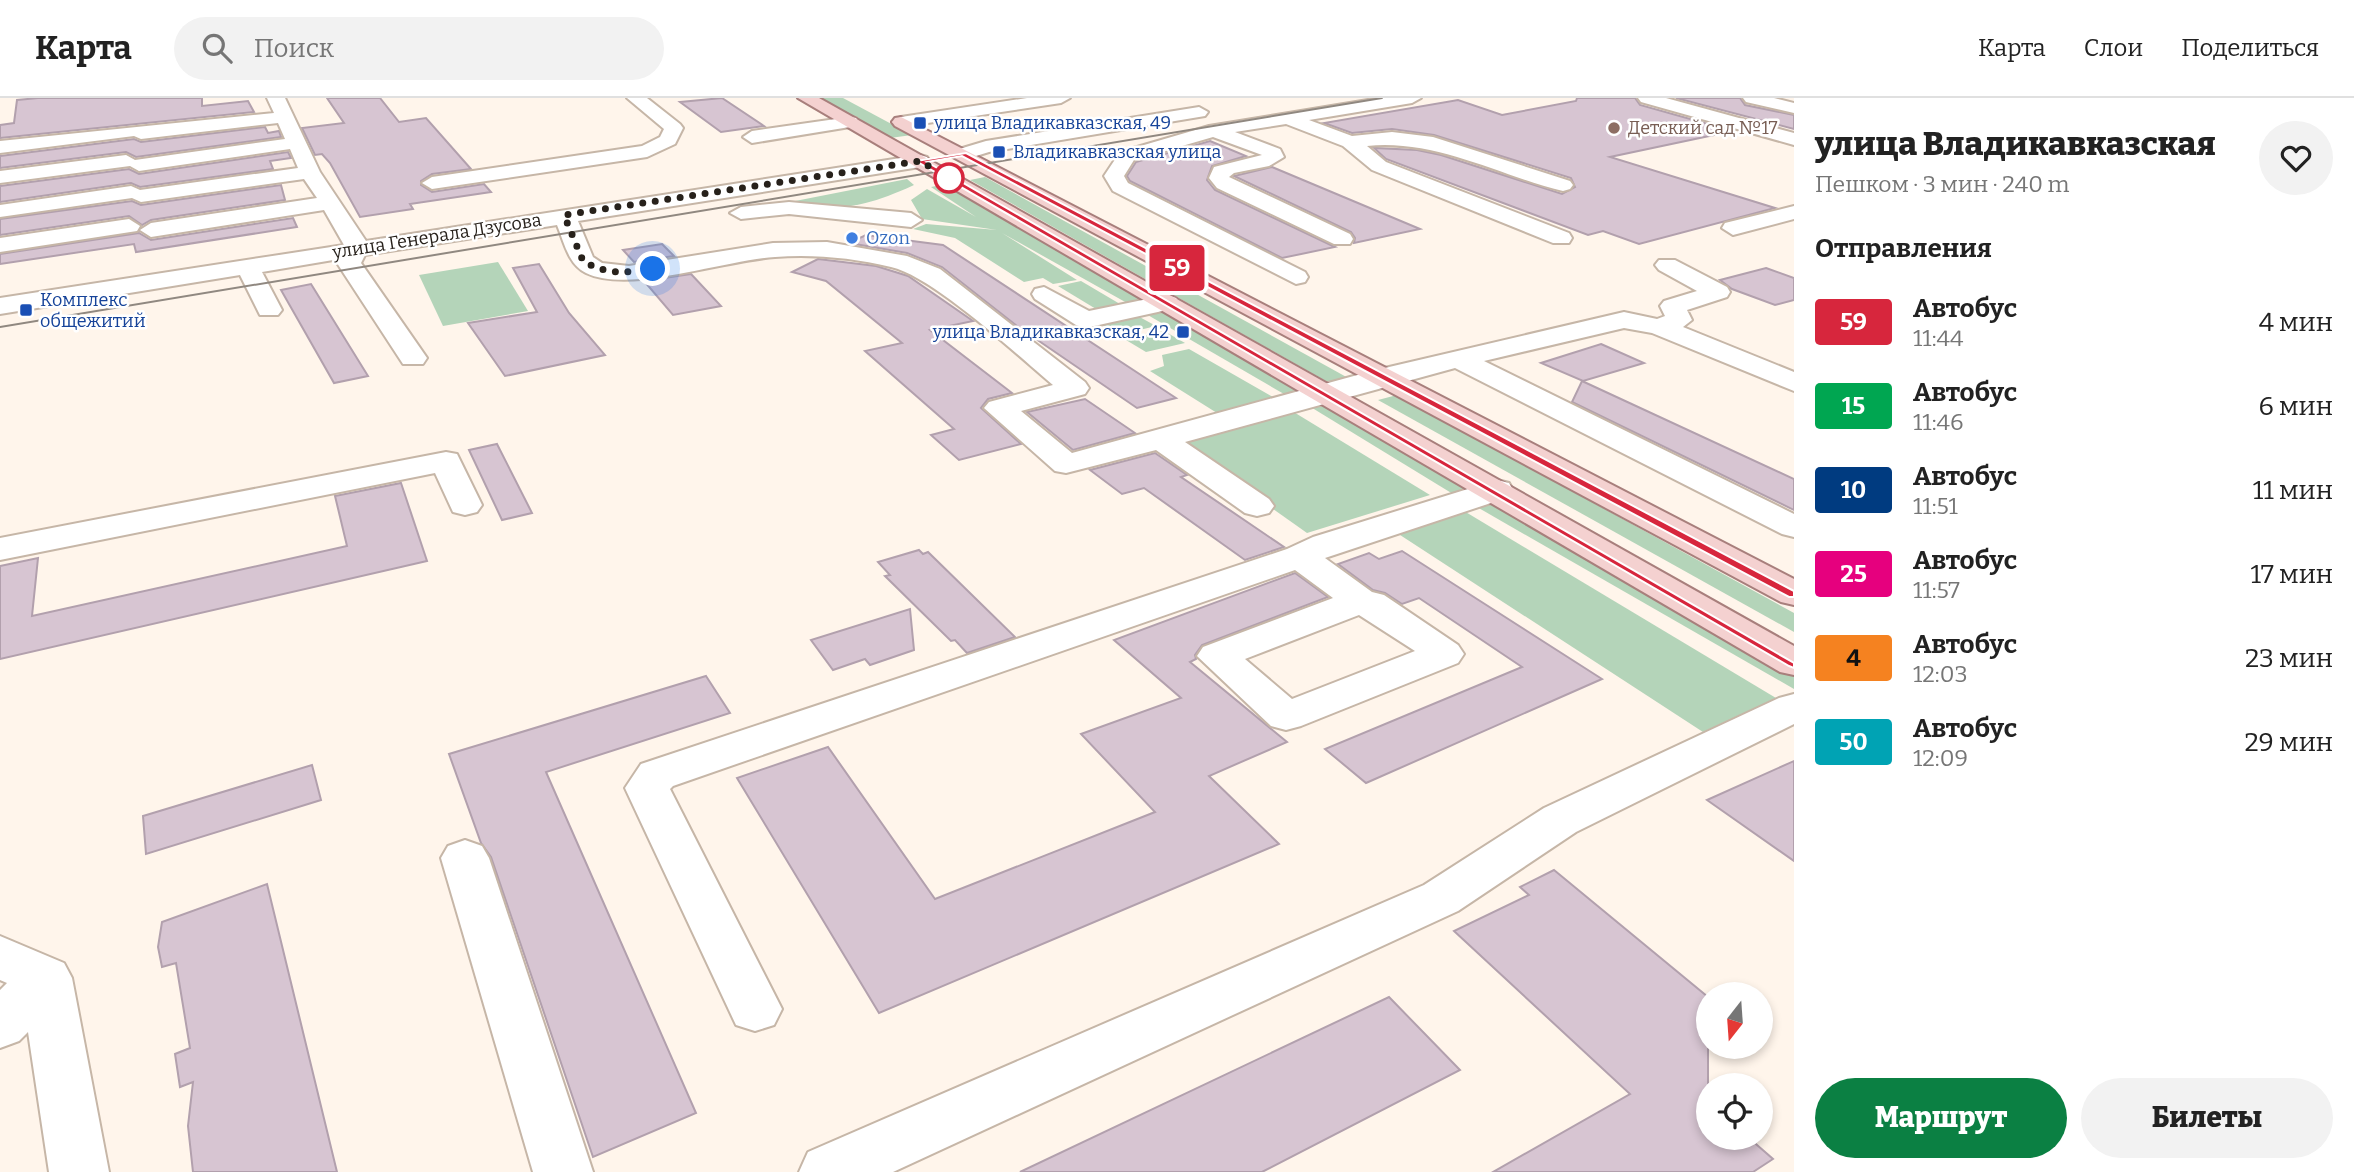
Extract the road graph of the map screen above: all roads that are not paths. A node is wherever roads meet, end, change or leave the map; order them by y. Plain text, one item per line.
1 (636, 98) edge
2 (807, 98) edge
3 (1062, 98) edge
4 (1192, 98) edge
5 (1412, 98) edge
6 (1647, 98) edge
7 (1752, 98) edge
8 (1015, 101) edge
9 (1249, 104) dead end
10 (280, 107) edge
11 (1794, 108) edge
12 (1214, 115) junction
13 (1286, 118) junction
14 (896, 119) joint
15 (850, 122) junction
16 (752, 137) dead end
17 (1794, 139) edge
18 (1350, 142) junction
19 (295, 144) junction
20 (0, 146) edge
21 (683, 152) dead end
22 (963, 154) junction
23 (632, 156) junction
24 (920, 161) junction
25 (310, 172) junction
26 (0, 177) edge
27 (432, 183) dead end
28 (1563, 185) dead end
29 (665, 200) junction
30 (329, 203) junction
31 (0, 211) edge
32 (1794, 212) edge
33 (564, 215) junction
34 (720, 216) dead end
35 (911, 219) dead end
36 (696, 220) dead end
37 (1733, 228) dead end
38 (1561, 238) dead end
39 (1342, 239) dead end
40 (0, 245) edge
41 (357, 249) junction
42 (1667, 265) dead end
43 (247, 266) junction
44 (1296, 277) dead end
45 (1044, 294) dead end
46 (1167, 303) junction
47 (0, 306) edge
48 (269, 310) dead end
49 (1659, 327) junction
50 (412, 358) dead end
51 (1458, 359) junction
52 (1382, 377) junction
53 (1794, 382) edge
54 (1328, 394) junction
55 (1161, 439) junction
56 (1497, 490) junction
57 (465, 505) dead end
58 (1257, 506) dead end
59 (1794, 527) edge
60 (0, 549) edge
61 (1300, 557) junction
62 (1794, 594) edge
63 (1360, 601) junction
64 (1794, 663) edge
65 (1794, 708) edge
66 (465, 858) dead end
67 (23, 968) edge
68 (755, 1009) dead end
69 (0, 1025) edge
70 (79, 1172) edge
71 (563, 1172) edge
72 (829, 1172) edge

1 - 23 street
2 - 15 main road
3 - 8 street
4 - 12 street
5 - 13 street
6 - 17 street
7 - 11 street
8 - 14 street
9 - 13 street
10 - 19 street
10 - 20 street
12 - 13 street
12 - 22 street, улица Генерала Дзусова
12 - 39 street
12 - 44 street
13 - 18 street
14 - 22 main road
15 - 16 street
15 - 24 main road
18 - 28 street
18 - 38 street
19 - 25 street
19 - 26 street
21 - 23 street
22 - 24 main road, улица Генерала Дзусова
22 - 52 main road
23 - 27 street
24 - 29 street, улица Генерала Дзусова
24 - 46 main road
25 - 30 street
25 - 31 street
29 - 33 street, улица Генерала Дзусова
29 - 36 street
30 - 40 street
30 - 41 street
32 - 37 street
33 - 41 street, улица Генерала Дзусова
33 - 55 street
34 - 35 street
41 - 43 street, улица Генерала Дзусова
41 - 50 street
42 - 49 street
43 - 47 street, улица Генерала Дзусова
43 - 48 street
45 - 46 street
46 - 54 main road
49 - 51 street
49 - 53 street
51 - 52 street
51 - 59 street
52 - 54 street
52 - 62 main road
54 - 55 street
54 - 56 main road
55 - 58 street
56 - 61 street
56 - 64 main road
57 - 60 street
61 - 63 street
61 - 68 street
63 - 63 street
65 - 72 street
66 - 71 street
67 - 69 street
67 - 70 street

